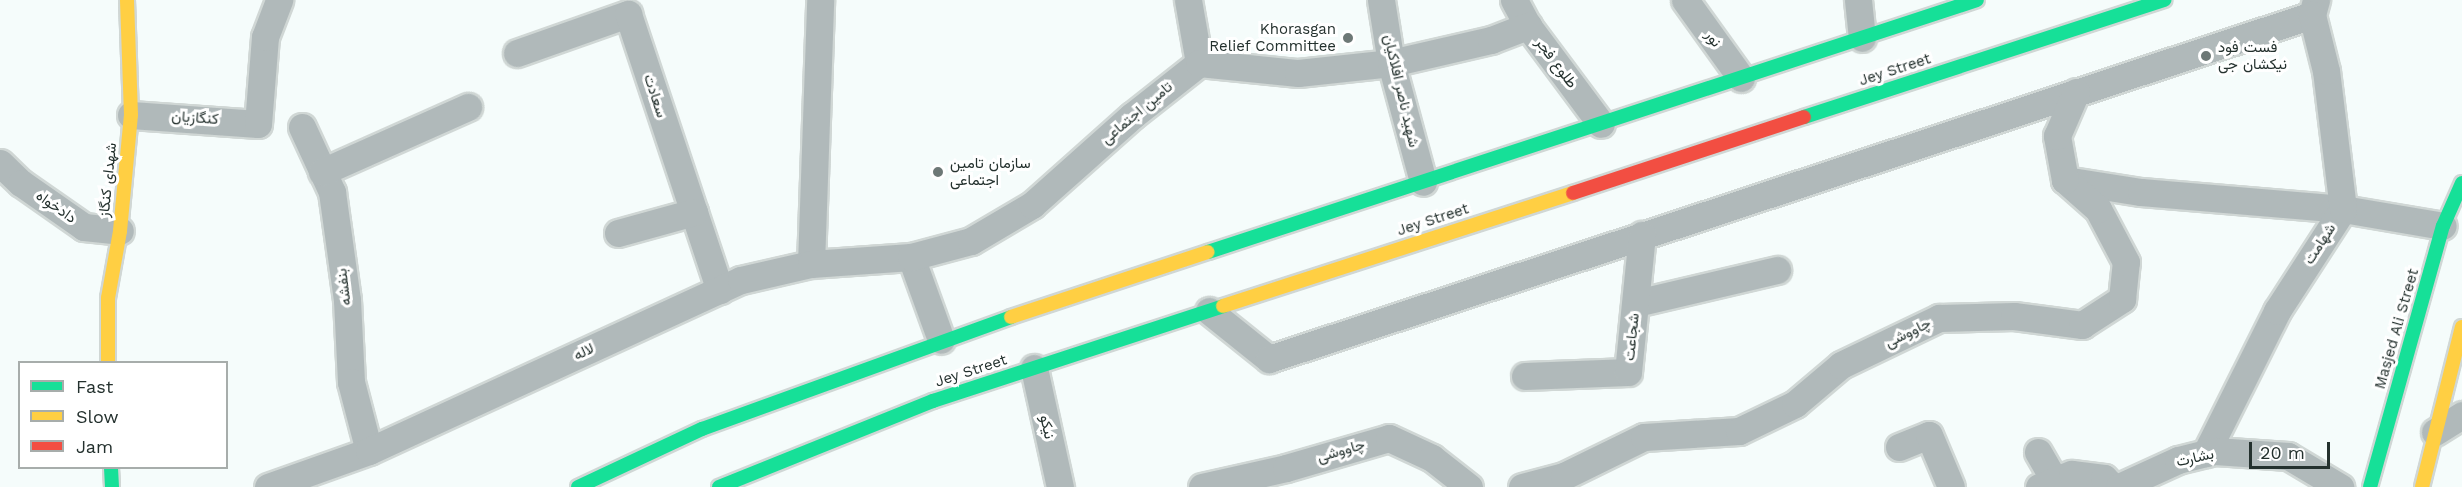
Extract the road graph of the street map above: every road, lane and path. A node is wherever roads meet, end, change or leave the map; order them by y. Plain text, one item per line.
1 (127, 0) edge
2 (279, 0) edge
3 (820, 0) edge
4 (1188, 0) edge
5 (1381, 0) edge
6 (1514, 0) edge
7 (1685, 0) edge
8 (1858, 0) edge
9 (1977, 0) edge
10 (2164, 0) edge
11 (2314, 7) edge
12 (1528, 26) junction
13 (1862, 38) junction
14 (517, 53) dead end
15 (1199, 63) junction
16 (1392, 63) junction
17 (1741, 78) junction
18 (2076, 92) junction
19 (468, 106) dead end
20 (131, 115) junction
21 (1601, 124) junction
22 (302, 127) dead end
23 (0, 163) edge
24 (322, 172) junction
25 (2065, 180) junction
26 (1423, 182) junction
27 (2462, 183) edge
28 (2343, 209) junction
29 (694, 212) junction
30 (2443, 226) junction
31 (120, 231) junction
32 (618, 233) dead end
33 (1642, 235) junction
34 (911, 257) junction
35 (811, 264) junction
36 (1777, 270) dead end
37 (720, 290) junction
38 (1636, 303) junction
39 (1209, 311) junction
40 (2462, 327) edge
41 (941, 340) junction
42 (108, 361) edge
43 (2456, 365) edge
44 (1034, 368) junction
45 (1525, 376) dead end
46 (2462, 415) edge
47 (2435, 432) junction
48 (1899, 447) dead end
49 (369, 451) junction
50 (2038, 452) dead end
51 (2206, 453) junction
52 (111, 469) edge
53 (1565, 482) edge
54 (2047, 484) edge
55 (112, 487) edge
56 (268, 487) edge
57 (578, 487) edge
58 (719, 487) edge
59 (1060, 487) edge
60 (1202, 487) edge
61 (1469, 487) edge
62 (1522, 487) edge
63 (1952, 487) edge
64 (2114, 487) edge
65 (2119, 487) edge
66 (2340, 487) edge
67 (2370, 487) edge
68 (2422, 487) edge

1 - 20 main road, شهدای کنگاز
2 - 20 street, کنگازیان
3 - 35 street
4 - 15 street
5 - 16 street, شهید ناصر افلاکیان
6 - 12 street, طلوع فجر
7 - 17 street, نور
8 - 13 street
9 - 13 main road
10 - 39 main road, Jey Street
11 - 18 street
11 - 28 street, شهامت
12 - 16 street
12 - 21 street, طلوع فجر
13 - 17 main road
14 - 29 street, سعادت
15 - 16 street
15 - 34 street, تامین اجتماعی
16 - 26 street, شهید ناصر افلاکیان
17 - 21 main road
18 - 25 street
18 - 33 street
19 - 24 street
20 - 31 main road, شهدای کنگاز
21 - 26 main road
22 - 24 street, بنفشه
23 - 31 street, دادخواه
24 - 49 street, بنفشه
25 - 28 street
25 - 53 street, چاووشی
26 - 41 main road
27 - 30 main road, Masjed Ali Street
28 - 30 street
28 - 51 street, شهامت
29 - 32 street
29 - 37 street, سعادت
30 - 67 main road, Masjed Ali Street
31 - 42 main road, شهدای کنگاز
33 - 38 street, شجاعت
33 - 39 street
34 - 35 street, لاله
34 - 41 street
35 - 37 street, لاله
36 - 38 street
37 - 49 street, لاله
38 - 45 street, شجاعت
39 - 44 main road, Jey Street
40 - 43 main road
41 - 57 main road
43 - 47 main road
44 - 58 main road, Jey Street
44 - 59 street, نیکو
46 - 47 street
47 - 68 main road
48 - 63 street
49 - 56 street, لاله
50 - 54 street
51 - 65 street, بشارت
51 - 66 street, بشارت
52 - 55 main road
53 - 62 street, چاووشی
54 - 64 street
60 - 61 street, چاووشی

